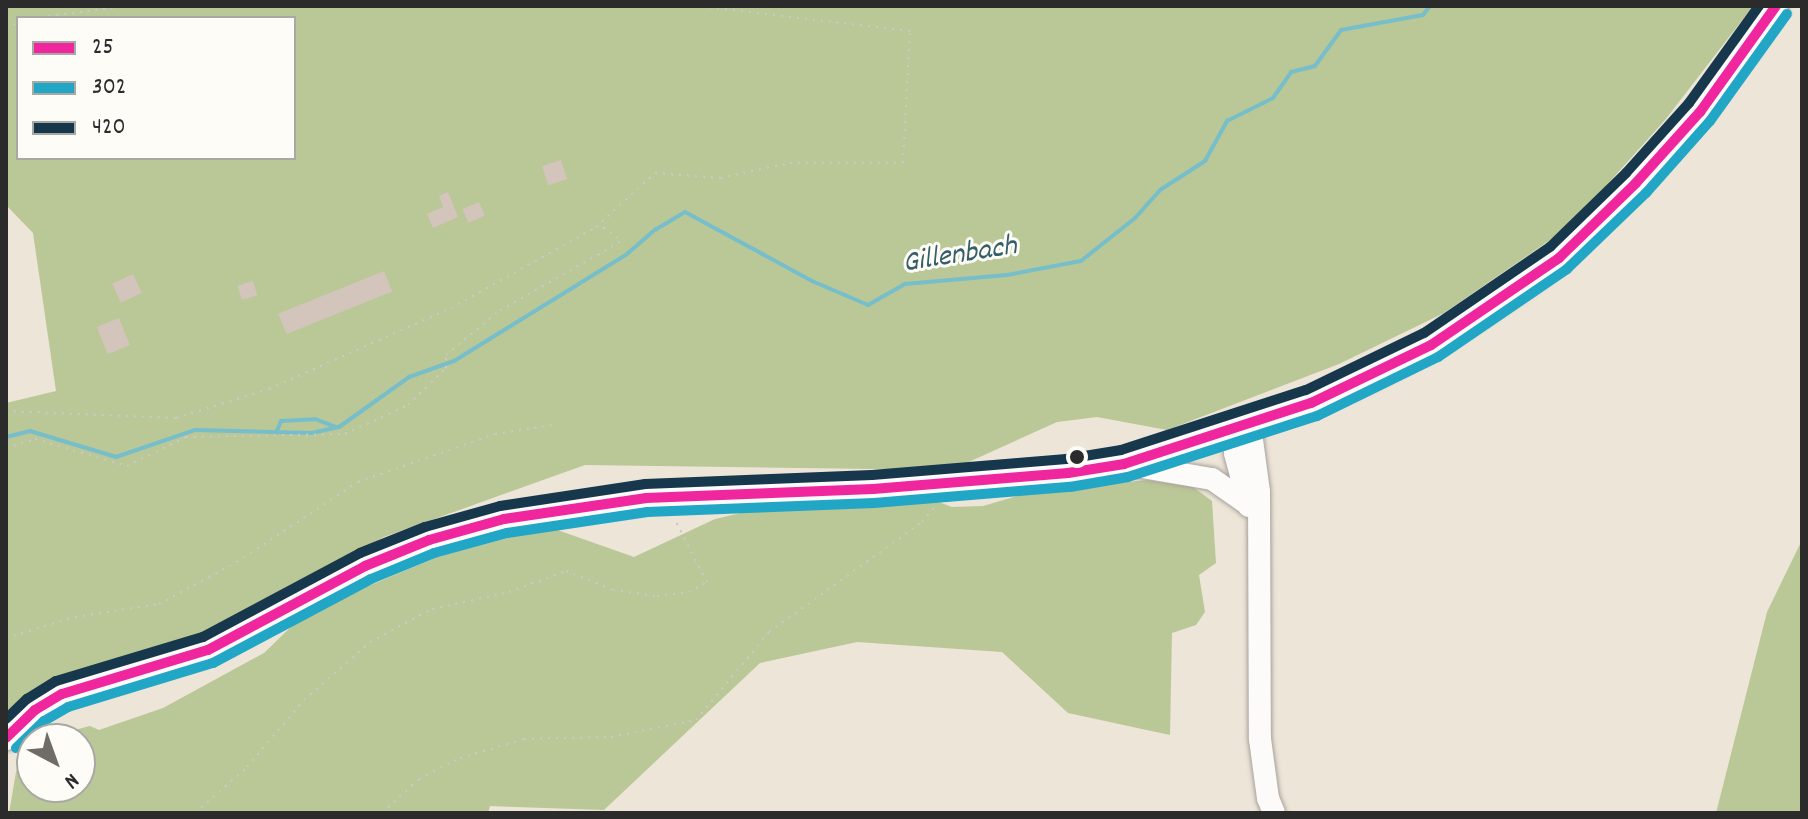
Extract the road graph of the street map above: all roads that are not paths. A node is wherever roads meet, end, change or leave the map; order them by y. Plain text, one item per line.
1 (1776, 6) edge
2 (1369, 378) junction
3 (1250, 425) junction
4 (1124, 464) junction
5 (1022, 478) junction
6 (1248, 504) junction
7 (1258, 539) junction
8 (6, 738) edge
9 (1274, 813) edge

1 - 2 main road
2 - 3 main road
2 - 5 main road
3 - 4 main road
3 - 6 main road
3 - 7 main road
4 - 5 main road
4 - 6 main road
5 - 8 main road
6 - 7 main road
7 - 9 main road

